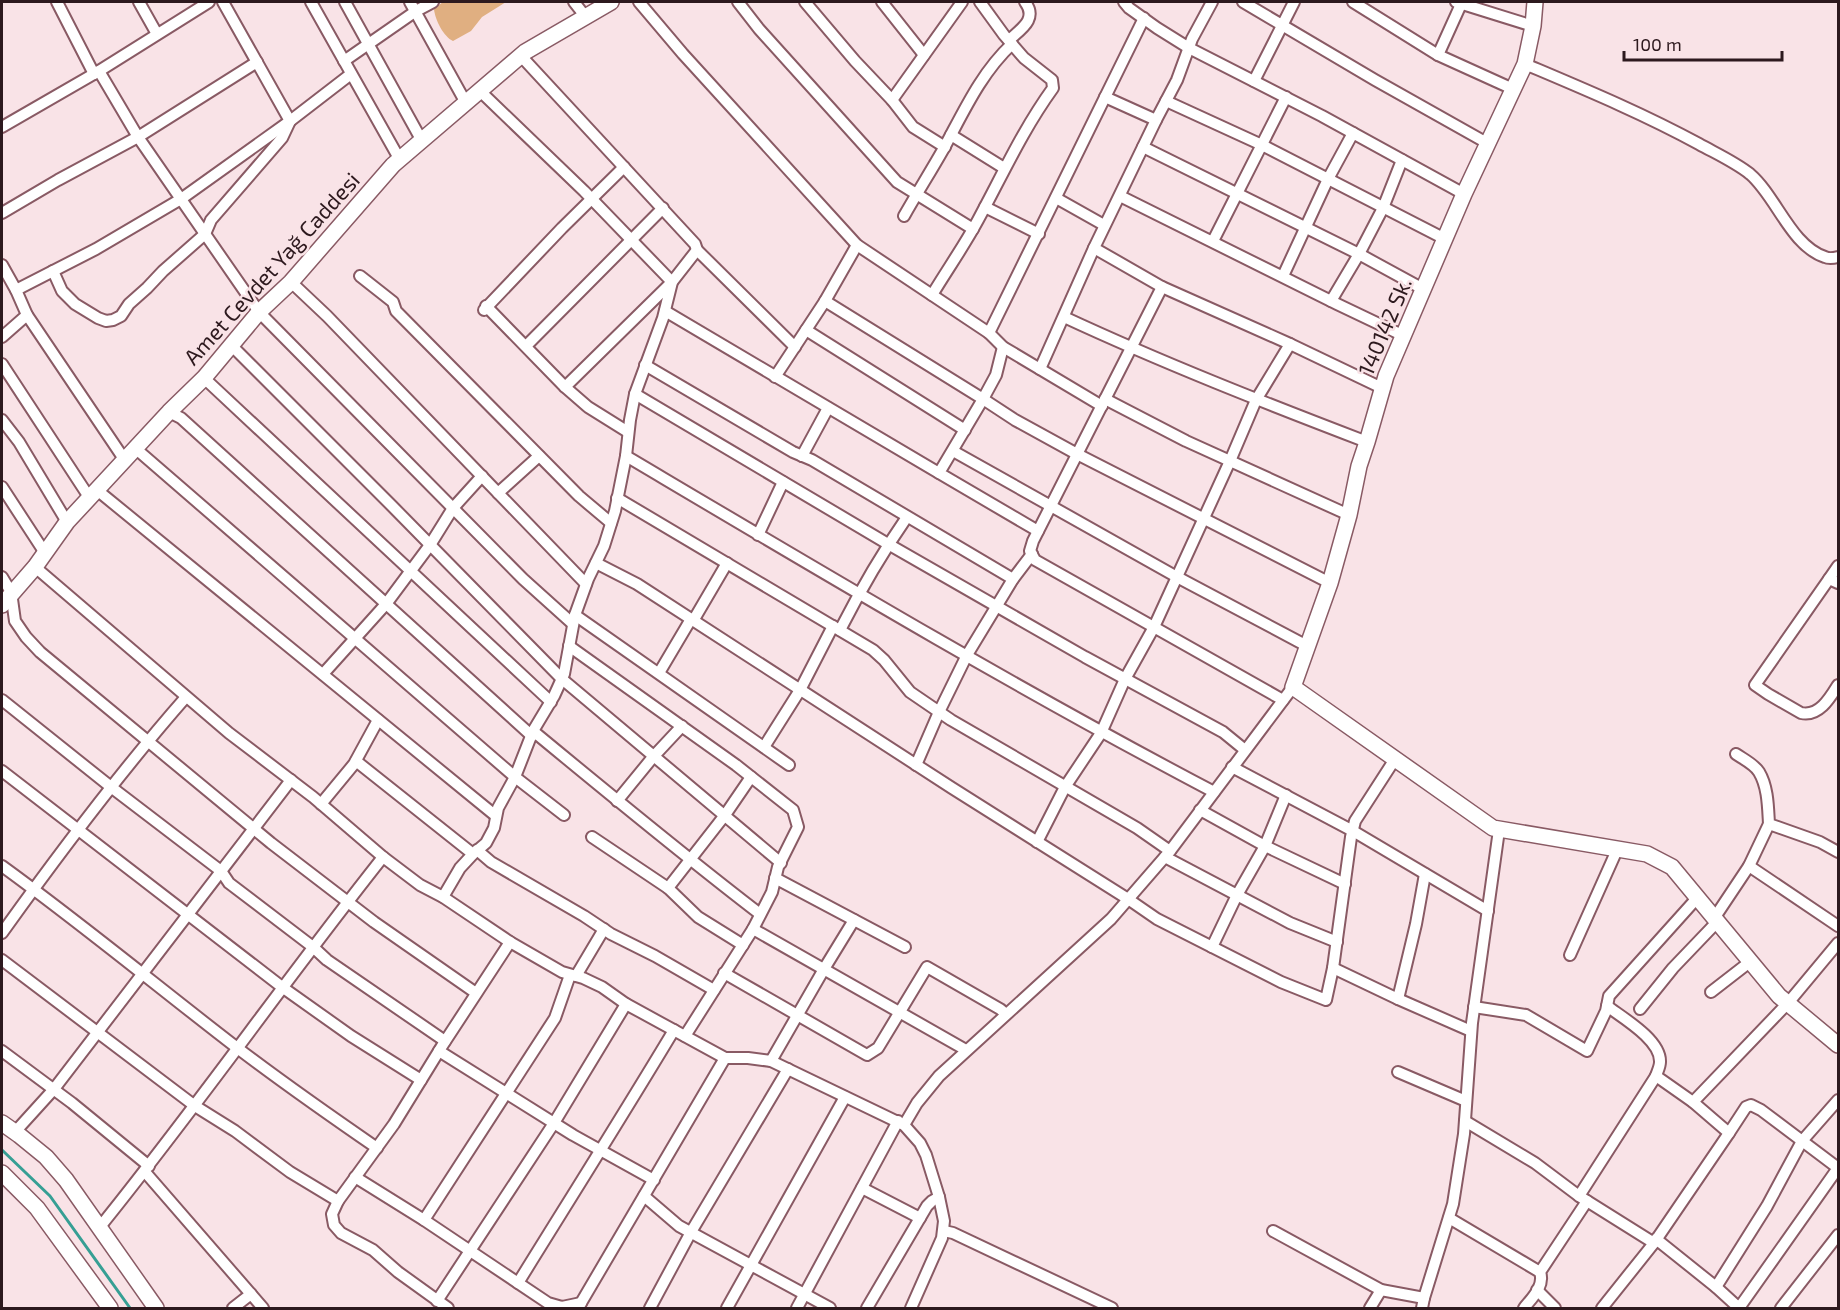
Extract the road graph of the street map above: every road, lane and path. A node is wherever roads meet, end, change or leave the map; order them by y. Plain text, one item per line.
1 (57, 2) edge
2 (139, 2) edge
3 (209, 2) edge
4 (223, 2) edge
5 (345, 2) edge
6 (433, 2) edge
7 (574, 2) edge
8 (611, 2) edge
9 (639, 2) edge
10 (738, 2) edge
11 (805, 2) edge
12 (882, 2) edge
13 (962, 2) edge
14 (980, 2) edge
15 (1025, 2) edge
16 (1124, 2) edge
17 (1212, 2) edge
18 (1244, 2) edge
19 (1294, 2) edge
20 (1353, 2) edge
21 (1460, 2) edge
22 (1535, 2) edge
23 (316, 3) edge
24 (413, 6) edge
25 (585, 16) junction
26 (1144, 18) junction
27 (1282, 24) junction
28 (1533, 26) junction
29 (157, 34) junction
30 (1010, 42) junction
31 (370, 43) junction
32 (1189, 48) junction
33 (924, 55) junction
34 (1438, 55) junction
35 (521, 56) junction
36 (344, 61) junction
37 (257, 62) junction
38 (1525, 64) junction
39 (97, 72) junction
40 (351, 74) junction
41 (1254, 81) junction
42 (1513, 89) junction
43 (480, 91) junction
44 (1105, 97) junction
45 (1286, 98) junction
46 (892, 100) junction
47 (1166, 101) junction
48 (466, 103) junction
49 (1156, 120) junction
50 (290, 121) junction
51 (2, 127) edge
52 (1353, 133) junction
53 (951, 135) junction
54 (138, 137) junction
55 (422, 141) junction
56 (1487, 143) junction
57 (1262, 145) junction
58 (945, 147) junction
59 (1143, 147) junction
60 (400, 160) junction
61 (1402, 160) junction
62 (624, 167) junction
63 (1004, 168) junction
64 (1328, 179) junction
65 (1237, 193) junction
66 (1464, 194) junction
67 (916, 195) junction
68 (1120, 196) junction
69 (591, 198) junction
70 (1056, 198) junction
71 (181, 199) junction
72 (985, 207) junction
73 (1383, 207) junction
74 (663, 208) junction
75 (2, 213) edge
76 (904, 216) dead end
77 (1104, 225) junction
78 (1305, 227) junction
79 (973, 228) junction
80 (205, 234) junction
81 (1039, 234) junction
82 (1445, 239) junction
83 (631, 240) junction
84 (1213, 241) junction
85 (856, 244) junction
86 (1094, 248) junction
87 (697, 250) junction
88 (1359, 254) junction
89 (1839, 257) edge
90 (2, 265) edge
91 (52, 271) junction
92 (360, 276) dead end
93 (1282, 276) junction
94 (291, 282) junction
95 (672, 282) junction
96 (1162, 287) junction
97 (1424, 289) junction
98 (16, 290) junction
99 (932, 295) junction
100 (825, 301) junction
101 (1331, 301) junction
102 (665, 311) junction
103 (259, 312) junction
104 (27, 315) junction
105 (1064, 316) junction
106 (806, 330) junction
107 (989, 333) junction
108 (1402, 335) junction
109 (2, 338) edge
110 (1290, 344) junction
111 (231, 345) junction
112 (526, 346) junction
113 (795, 347) junction
114 (1004, 347) junction
115 (1131, 348) junction
116 (2, 364) edge
117 (645, 365) junction
118 (1040, 369) junction
119 (775, 377) junction
120 (204, 378) junction
121 (565, 387) junction
122 (1382, 388) junction
123 (635, 394) junction
124 (983, 399) junction
125 (1256, 400) junction
126 (1103, 402) junction
127 (828, 408) junction
128 (169, 412) junction
129 (2, 420) edge
130 (965, 430) junction
131 (628, 432) junction
132 (1367, 442) junction
133 (953, 451) junction
134 (130, 454) junction
135 (1077, 454) junction
136 (539, 456) junction
137 (626, 456) junction
138 (802, 456) junction
139 (1230, 461) junction
140 (939, 472) junction
141 (482, 476) junction
142 (783, 482) junction
143 (2, 487) edge
144 (93, 494) junction
145 (498, 494) junction
146 (617, 498) junction
147 (1051, 505) junction
148 (453, 508) junction
149 (1349, 515) junction
150 (907, 517) junction
151 (1204, 518) junction
152 (67, 522) junction
153 (611, 523) junction
154 (1038, 531) junction
155 (758, 534) junction
156 (888, 544) junction
157 (430, 545) junction
158 (45, 553) junction
159 (1032, 554) junction
160 (596, 563) junction
161 (727, 563) junction
162 (1839, 566) edge
163 (35, 567) junction
164 (410, 571) junction
165 (2, 577) edge
166 (1177, 577) junction
167 (1013, 579) junction
168 (1834, 581) edge
169 (1330, 583) junction
170 (586, 584) junction
171 (12, 592) junction
172 (859, 593) junction
173 (386, 604) junction
174 (2, 605) edge
175 (997, 607) junction
176 (574, 620) junction
177 (692, 620) junction
178 (1155, 627) junction
179 (836, 628) junction
180 (355, 639) junction
181 (569, 646) junction
182 (1307, 646) junction
183 (968, 656) junction
184 (658, 672) junction
185 (323, 674) junction
186 (562, 679) junction
187 (1125, 679) junction
188 (1295, 681) junction
189 (1839, 685) edge
190 (800, 690) junction
191 (186, 697) junction
192 (2, 700) edge
193 (1283, 700) junction
194 (551, 702) junction
195 (939, 712) junction
196 (378, 720) junction
197 (682, 726) junction
198 (1101, 733) junction
199 (532, 734) junction
200 (147, 741) junction
201 (764, 747) junction
202 (1245, 750) junction
203 (1736, 754) dead end
204 (653, 757) junction
205 (1395, 759) junction
206 (356, 761) junction
207 (789, 765) dead end
208 (916, 765) junction
209 (1233, 767) junction
210 (2, 771) edge
211 (515, 777) junction
212 (751, 777) junction
213 (291, 780) junction
214 (111, 787) junction
215 (1065, 787) junction
216 (1214, 792) junction
217 (1286, 795) junction
218 (617, 801) junction
219 (321, 804) junction
220 (1200, 810) junction
221 (564, 814) dead end
222 (725, 815) junction
223 (496, 816) junction
224 (1769, 824) junction
225 (254, 828) junction
226 (78, 829) junction
227 (1499, 830) junction
228 (1353, 831) junction
229 (592, 837) dead end
230 (1037, 842) junction
231 (1265, 846) junction
232 (1617, 850) junction
233 (475, 852) junction
234 (1839, 852) edge
235 (1167, 854) junction
236 (383, 857) junction
237 (690, 860) junction
238 (781, 863) junction
239 (2, 866) edge
240 (1749, 866) junction
241 (221, 871) junction
242 (1425, 873) junction
243 (775, 878) junction
244 (1345, 884) junction
245 (668, 888) junction
246 (33, 889) junction
247 (1237, 895) junction
248 (443, 897) junction
249 (1698, 897) junction
250 (1128, 899) junction
251 (348, 901) junction
252 (1488, 911) junction
253 (187, 914) junction
254 (760, 914) junction
255 (1716, 919) junction
256 (854, 920) junction
257 (1839, 926) edge
258 (604, 929) junction
259 (753, 929) junction
260 (2, 933) edge
261 (510, 942) junction
262 (1337, 942) junction
263 (1839, 943) edge
264 (742, 945) junction
265 (313, 947) junction
266 (905, 947) dead end
267 (1212, 947) junction
268 (1570, 955) dead end
269 (2, 960) edge
270 (1751, 961) junction
271 (1333, 968) junction
272 (824, 969) junction
273 (724, 973) junction
274 (143, 974) junction
275 (573, 975) junction
276 (282, 987) junction
277 (714, 990) junction
278 (476, 993) junction
279 (1711, 993) dead end
280 (1398, 999) junction
281 (1788, 1003) junction
282 (626, 1004) junction
283 (1607, 1005) junction
284 (1474, 1007) junction
285 (1640, 1009) dead end
286 (899, 1012) junction
287 (1006, 1014) junction
288 (797, 1015) junction
289 (674, 1030) junction
290 (1471, 1031) junction
291 (98, 1032) junction
292 (685, 1036) junction
293 (445, 1041) junction
294 (1838, 1043) edge
295 (238, 1048) junction
296 (966, 1050) junction
297 (2, 1051) edge
298 (439, 1052) junction
299 (726, 1058) junction
300 (771, 1061) junction
301 (788, 1070) junction
302 (1398, 1072) dead end
303 (1656, 1076) junction
304 (421, 1080) junction
305 (54, 1089) junction
306 (506, 1093) junction
307 (845, 1097) junction
308 (1839, 1100) edge
309 (1466, 1101) junction
310 (1693, 1102) junction
311 (195, 1106) junction
312 (1465, 1121) junction
313 (2, 1123) edge
314 (554, 1123) junction
315 (901, 1123) junction
316 (15, 1132) junction
317 (1729, 1133) junction
318 (1803, 1141) junction
319 (377, 1148) junction
320 (602, 1151) junction
321 (147, 1169) junction
322 (2, 1173) edge
323 (356, 1177) junction
324 (654, 1180) junction
325 (862, 1188) junction
326 (644, 1196) junction
327 (939, 1197) junction
328 (1583, 1199) junction
329 (338, 1201) junction
330 (920, 1218) junction
331 (1449, 1218) junction
332 (424, 1220) junction
333 (99, 1228) junction
334 (944, 1231) junction
335 (1273, 1231) dead end
336 (691, 1232) junction
337 (1839, 1235) edge
338 (1655, 1241) junction
339 (470, 1252) junction
340 (750, 1266) junction
341 (1540, 1272) junction
342 (518, 1283) junction
343 (1716, 1287) junction
344 (1381, 1290) junction
345 (1537, 1290) junction
346 (251, 1294) junction
347 (804, 1295) junction
348 (437, 1301) junction
349 (1423, 1303) edge
350 (579, 1306) edge
351 (110, 1308) edge
352 (156, 1308) edge
353 (233, 1308) edge
354 (263, 1308) edge
355 (448, 1308) edge
356 (650, 1308) edge
357 (727, 1308) edge
358 (797, 1308) edge
359 (830, 1308) edge
360 (867, 1308) edge
361 (911, 1308) edge
362 (1112, 1308) edge
363 (1370, 1308) edge
364 (1524, 1308) edge
365 (1555, 1308) edge
366 (1602, 1308) edge
367 (1739, 1308) edge
368 (1781, 1308) edge

1 - 39 street
2 - 29 street
3 - 29 street
4 - 37 street
5 - 31 street
6 - 24 street
7 - 25 street
8 - 25 main road, Amet Cevdet Yağ Caddesi
9 - 85 street
10 - 67 street
11 - 46 street
12 - 33 street
13 - 33 street
14 - 30 street
15 - 30 street
16 - 26 street
17 - 32 street
18 - 27 street
19 - 27 street
20 - 34 street
21 - 28 street
21 - 34 street
22 - 28 main road, 140142 Sk.
23 - 36 street
24 - 31 street
24 - 48 street
25 - 35 main road, Amet Cevdet Yağ Caddesi
26 - 32 street
26 - 44 street
27 - 41 street
27 - 56 street
28 - 38 main road, 140142 Sk.
29 - 39 street
30 - 53 street
30 - 63 street
31 - 36 street
31 - 55 street
32 - 41 street
32 - 47 street
33 - 46 street
34 - 42 street
35 - 43 main road, Amet Cevdet Yağ Caddesi
35 - 62 street
36 - 40 street
37 - 50 street
37 - 54 street
38 - 42 main road, 140142 Sk.
38 - 89 street
39 - 51 street
39 - 54 street
40 - 50 street
40 - 60 street
41 - 45 street
42 - 56 main road, 140142 Sk.
43 - 48 main road, Amet Cevdet Yağ Caddesi
43 - 69 street
44 - 49 street
44 - 70 street
45 - 52 street
45 - 57 street
46 - 58 street
47 - 49 street
47 - 57 street
48 - 55 main road, Amet Cevdet Yağ Caddesi
49 - 59 street
50 - 71 street
50 - 80 street
52 - 61 street
52 - 64 street
53 - 58 street
53 - 63 street
54 - 71 street
54 - 75 street
55 - 60 main road, Amet Cevdet Yağ Caddesi
56 - 66 main road, 140142 Sk.
57 - 64 street
57 - 65 street
58 - 67 street
59 - 65 street
59 - 68 street
60 - 94 main road, Amet Cevdet Yağ Caddesi
61 - 66 street
61 - 73 street
62 - 69 street
62 - 74 street
63 - 72 street
64 - 73 street
64 - 78 street
65 - 78 street
65 - 84 street
66 - 82 main road, 140142 Sk.
67 - 76 street
67 - 79 street
68 - 77 street
68 - 84 street
69 - 83 street
69 - 112 street
70 - 77 street
70 - 81 street
71 - 80 street
71 - 91 street
72 - 79 street
72 - 81 street
73 - 82 street
73 - 88 street
74 - 83 street
74 - 87 street
77 - 86 street
78 - 88 street
78 - 93 street
79 - 99 street
80 - 91 street
80 - 103 street
81 - 107 street
82 - 97 main road, 140142 Sk.
83 - 95 street
83 - 112 street
84 - 93 street
85 - 99 street
85 - 100 street
86 - 96 street
86 - 105 street
87 - 95 street
87 - 113 street
88 - 97 street
88 - 101 street
90 - 98 street
91 - 98 street
92 - 136 street
93 - 101 street
94 - 103 main road, Amet Cevdet Yağ Caddesi
94 - 141 street
95 - 102 street
95 - 121 street
96 - 110 street
96 - 115 street
97 - 108 main road, 140142 Sk.
98 - 104 street
99 - 107 street
100 - 106 street
100 - 124 street
101 - 108 street
102 - 117 street
102 - 119 street
103 - 111 main road, Amet Cevdet Yağ Caddesi
103 - 148 street
104 - 109 street
104 - 134 street
105 - 115 street
105 - 118 street
106 - 113 street
106 - 130 street
107 - 114 street
108 - 122 main road, 140142 Sk.
110 - 122 street
110 - 125 street
111 - 120 main road, Amet Cevdet Yağ Caddesi
111 - 157 street
112 - 121 street
113 - 119 street
114 - 118 street
114 - 124 street
115 - 125 street
115 - 126 street
116 - 144 street
117 - 123 street
117 - 138 street
118 - 126 street
119 - 127 street
120 - 128 main road, Amet Cevdet Yağ Caddesi
120 - 164 street
121 - 131 street
122 - 132 main road, 140142 Sk.
123 - 131 street
123 - 142 street
124 - 130 street
124 - 135 street
125 - 132 street
125 - 139 street
126 - 135 street
126 - 139 street
127 - 138 street
127 - 140 street
128 - 134 main road, Amet Cevdet Yağ Caddesi
128 - 173 street
129 - 152 street
130 - 133 street
131 - 137 street
132 - 149 main road, 140142 Sk.
133 - 140 street
133 - 147 street
134 - 144 main road, Amet Cevdet Yağ Caddesi
134 - 180 street
135 - 147 street
135 - 151 street
136 - 145 street
136 - 153 street
137 - 146 street
137 - 155 street
138 - 150 street
139 - 149 street
139 - 151 street
140 - 154 street
141 - 145 street
141 - 148 street
142 - 155 street
142 - 156 street
143 - 158 street
144 - 152 main road, Amet Cevdet Yağ Caddesi
144 - 185 street
145 - 170 street
146 - 153 street
146 - 161 street
147 - 154 street
147 - 166 street
148 - 157 street
148 - 176 street
149 - 169 main road, 140142 Sk.
150 - 156 street
150 - 167 street
151 - 166 street
151 - 169 street
152 - 158 main road, Amet Cevdet Yağ Caddesi
153 - 160 street
154 - 159 street
155 - 172 street
156 - 172 street
156 - 175 street
157 - 164 street
157 - 186 street
158 - 163 main road, Amet Cevdet Yağ Caddesi
159 - 167 street
159 - 178 street
160 - 170 street
160 - 177 street
161 - 177 street
161 - 179 street
162 - 168 street
163 - 171 main road, Amet Cevdet Yağ Caddesi
163 - 191 street
164 - 173 street
164 - 194 street
165 - 171 street
166 - 178 street
166 - 182 street
167 - 175 street
168 - 189 street
169 - 182 main road, 140142 Sk.
170 - 176 street
171 - 174 main road, Amet Cevdet Yağ Caddesi
171 - 200 street
172 - 179 street
172 - 183 street
173 - 180 street
173 - 199 street
175 - 183 street
175 - 187 street
176 - 181 street
176 - 184 street
177 - 184 street
177 - 190 street
178 - 187 street
178 - 193 street
179 - 190 street
179 - 195 street
180 - 185 street
180 - 211 street
181 - 186 street
181 - 197 street
182 - 188 main road, 140142 Sk.
183 - 195 street
183 - 198 street
184 - 201 street
185 - 196 street
186 - 194 street
186 - 204 street
187 - 198 street
187 - 202 street
188 - 193 street
188 - 205 main road
190 - 201 street
190 - 208 street
191 - 200 street
191 - 213 street
192 - 214 street
193 - 202 street
194 - 199 street
195 - 208 street
195 - 215 street
196 - 206 street
196 - 223 street
197 - 204 street
197 - 212 street
198 - 215 street
198 - 216 street
199 - 211 street
199 - 218 street
200 - 214 street
200 - 225 street
201 - 207 street
202 - 209 street
203 - 224 street
204 - 218 street
204 - 222 street
205 - 227 main road
205 - 228 street
206 - 219 street
206 - 233 street
208 - 230 street
209 - 216 street
209 - 217 street
210 - 226 street
211 - 221 street
211 - 223 street
212 - 222 street
212 - 238 street
213 - 219 street
213 - 225 street
214 - 226 street
214 - 241 street
215 - 230 street
215 - 235 street
216 - 220 street
217 - 228 street
217 - 231 street
218 - 237 street
219 - 236 street
220 - 231 street
220 - 235 street
222 - 237 street
222 - 238 street
223 - 233 street
224 - 234 street
224 - 240 street
225 - 241 street
225 - 251 street
226 - 246 street
226 - 253 street
227 - 232 main road
227 - 252 street
228 - 242 street
228 - 244 street
229 - 245 street
230 - 250 street
231 - 244 street
231 - 247 street
232 - 249 main road
232 - 268 street
233 - 248 street
233 - 258 street
235 - 247 street
235 - 250 street
236 - 248 street
236 - 251 street
237 - 245 street
237 - 254 street
238 - 243 street
239 - 246 street
240 - 255 street
240 - 257 street
241 - 253 street
241 - 265 street
242 - 252 street
242 - 280 street
243 - 254 street
243 - 256 street
244 - 262 street
245 - 264 street
246 - 260 street
246 - 274 street
247 - 262 street
247 - 267 street
248 - 261 street
249 - 255 main road
249 - 283 street
250 - 267 street
250 - 287 street
251 - 265 street
251 - 278 street
252 - 284 street
253 - 274 street
253 - 276 street
254 - 259 street
255 - 270 main road
255 - 285 street
256 - 266 street
256 - 272 street
258 - 275 street
258 - 277 street
259 - 264 street
259 - 272 street
261 - 275 street
261 - 278 street
262 - 271 street
263 - 281 street
264 - 273 street
265 - 276 street
265 - 293 street
267 - 271 street
269 - 291 street
270 - 279 street
270 - 281 main road
271 - 280 street
272 - 286 street
272 - 288 street
273 - 277 street
273 - 288 street
274 - 291 street
274 - 295 street
275 - 282 street
275 - 306 street
276 - 295 street
276 - 304 street
277 - 292 street
278 - 293 street
280 - 290 street
281 - 294 main road
281 - 310 street
282 - 289 street
282 - 314 street
283 - 284 street
283 - 303 street
284 - 290 street
286 - 287 street
286 - 288 street
286 - 296 street
287 - 296 street
288 - 300 street
289 - 292 street
289 - 320 street
290 - 309 street
291 - 305 street
291 - 311 street
292 - 299 street
293 - 298 street
295 - 311 street
295 - 319 street
296 - 315 street
297 - 305 street
298 - 304 street
298 - 306 street
299 - 300 street
299 - 324 street
300 - 301 street
301 - 307 street
301 - 336 street
302 - 309 street
303 - 310 street
303 - 328 street
304 - 319 street
305 - 316 street
305 - 321 street
306 - 314 street
306 - 332 street
307 - 315 street
307 - 340 street
308 - 318 street
309 - 312 street
310 - 317 street
311 - 321 street
311 - 329 street
312 - 328 street
312 - 331 street
313 - 316 main road
314 - 320 street
314 - 339 street
315 - 325 street
315 - 327 street
316 - 333 main road
317 - 318 street
317 - 338 street
318 - 343 street
318 - 367 street
319 - 323 street
320 - 324 street
320 - 342 street
321 - 333 street
321 - 346 street
322 - 351 main road
323 - 329 street
323 - 332 street
324 - 326 street
325 - 330 street
325 - 347 street
326 - 336 street
326 - 350 street
327 - 330 street
327 - 334 street
328 - 338 street
328 - 341 street
329 - 348 street
330 - 360 street
331 - 341 street
331 - 349 street
332 - 339 street
333 - 352 main road
334 - 361 street
334 - 362 street
335 - 344 street
336 - 340 street
336 - 356 street
337 - 368 street
338 - 343 street
338 - 366 street
339 - 342 street
339 - 348 street
340 - 347 street
340 - 357 street
341 - 345 street
342 - 350 street
343 - 367 street
344 - 349 street
344 - 363 street
345 - 364 street
345 - 365 street
346 - 353 street
346 - 354 street
347 - 358 street
347 - 359 street
348 - 355 street

